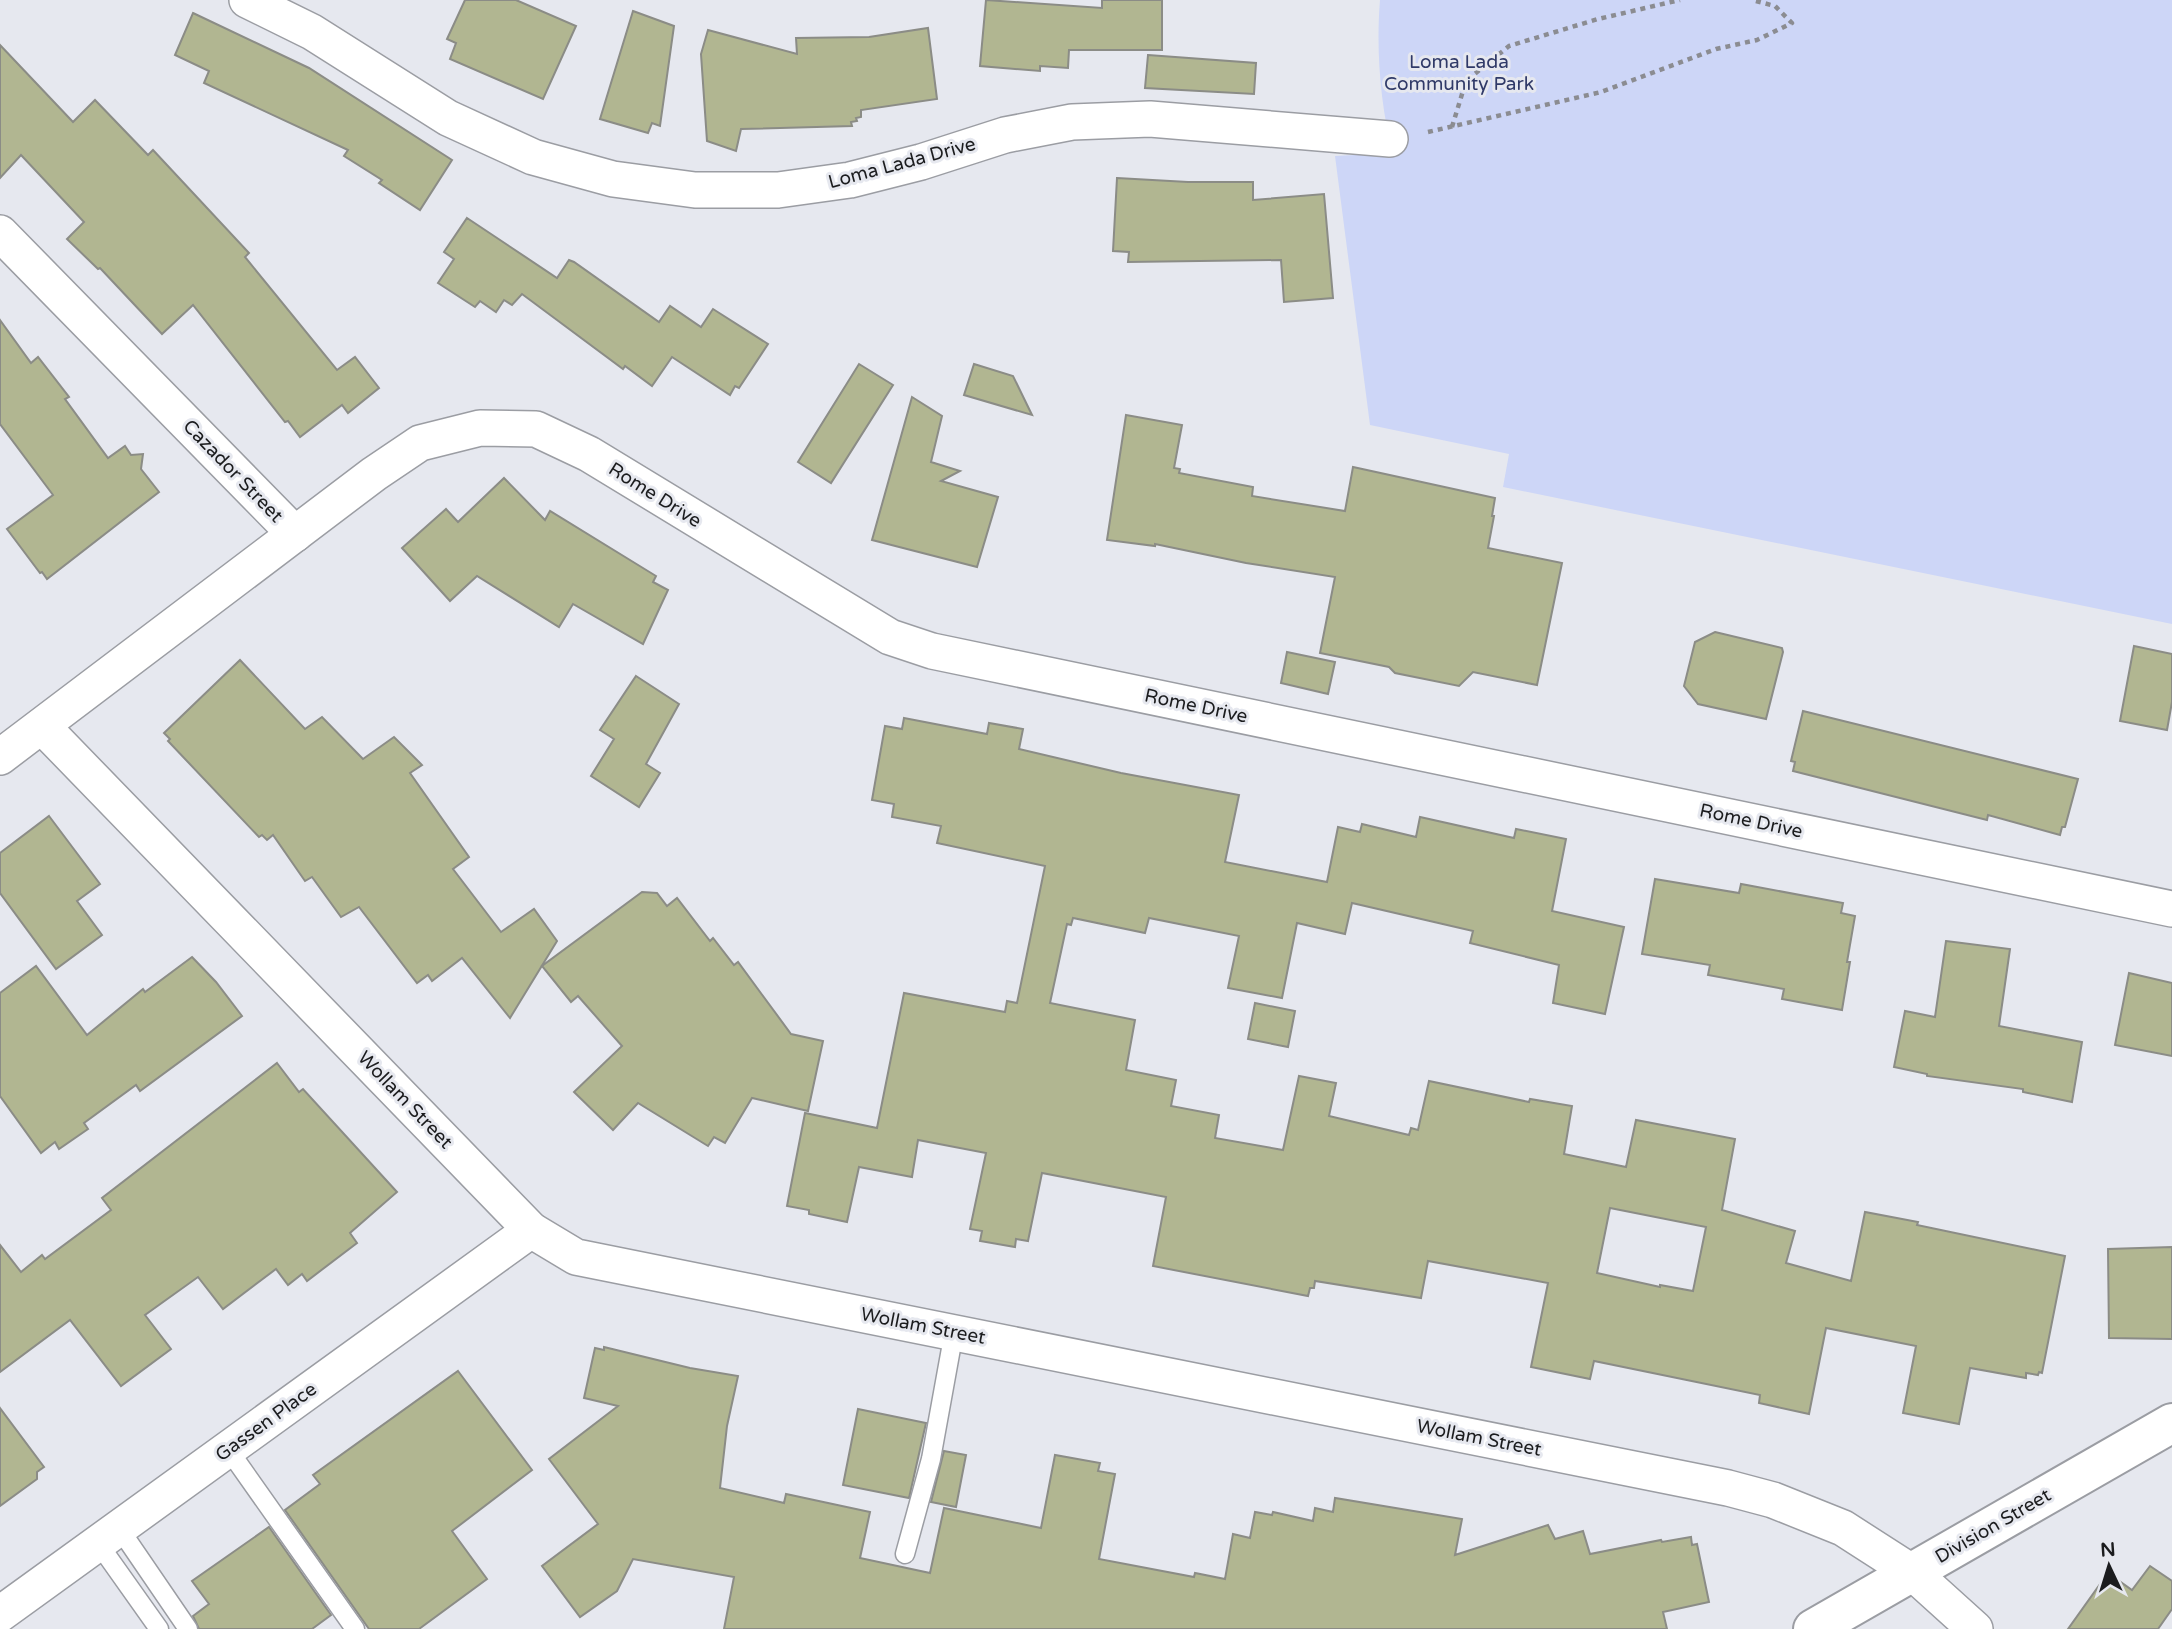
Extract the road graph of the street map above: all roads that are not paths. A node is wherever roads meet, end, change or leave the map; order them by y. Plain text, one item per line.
1 (246, 0) edge
2 (1390, 139) dead end
3 (0, 233) edge
4 (295, 534) junction
5 (42, 726) junction
6 (0, 757) edge
7 (2172, 909) edge
8 (531, 1230) junction
9 (954, 1332) junction
10 (2172, 1423) edge
11 (228, 1449) junction
12 (109, 1536) junction
13 (905, 1554) dead end
14 (1913, 1573) junction
15 (0, 1614) edge
16 (159, 1629) edge
17 (188, 1629) edge
18 (355, 1629) edge
19 (1814, 1629) edge
20 (1975, 1629) edge

1 - 2 street, Loma Lada Drive
3 - 4 street, Cazador Street
4 - 5 street, Cazador Street
4 - 7 street, Rome Drive
5 - 6 street, Cazador Street
5 - 8 street, Wollam Street
8 - 9 street, Wollam Street
8 - 11 street, Gassen Place
9 - 13 lane
9 - 14 street, Wollam Street
10 - 14 street, Division Street
11 - 12 street, Gassen Place
11 - 18 lane
12 - 15 street, Gassen Place
12 - 16 lane
12 - 17 lane
14 - 19 street, Division Street
14 - 20 street, Wollam Street

